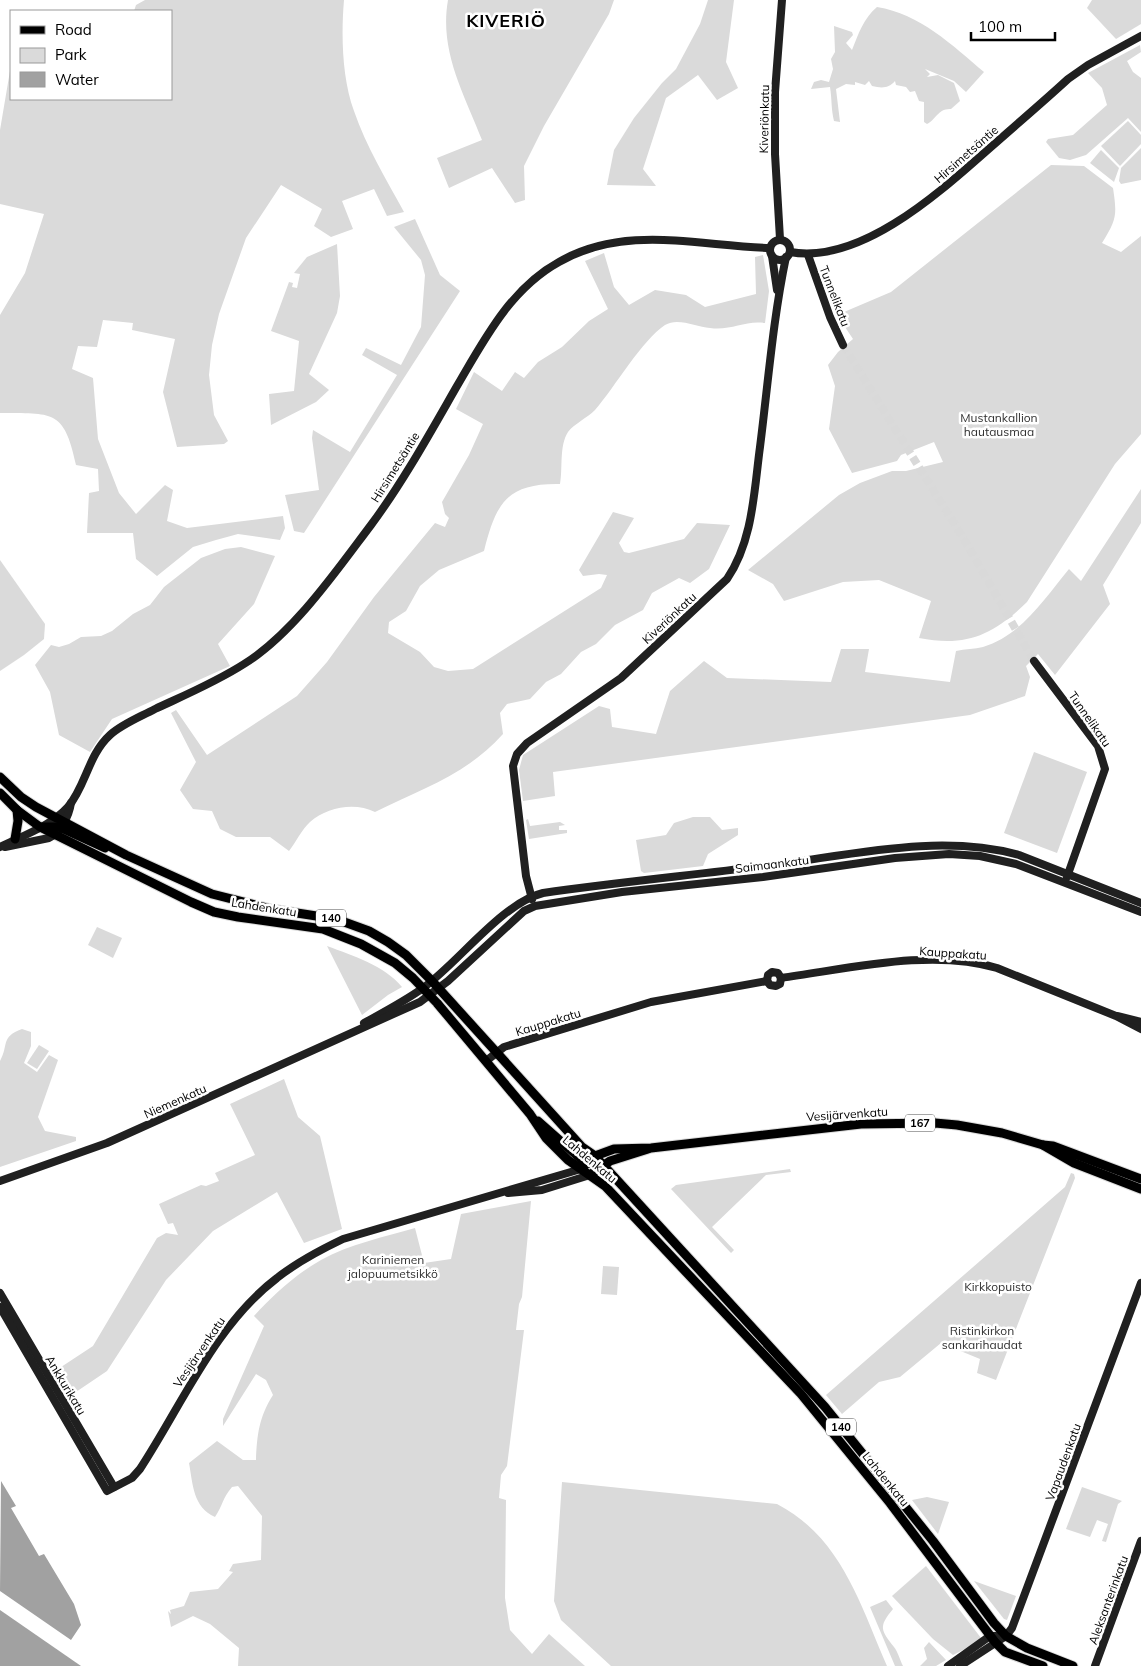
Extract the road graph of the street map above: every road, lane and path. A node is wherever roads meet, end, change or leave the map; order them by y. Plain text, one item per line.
1 (782, 0) edge
2 (1141, 36) edge
3 (780, 239) junction
4 (770, 248) junction
5 (788, 255) junction
6 (808, 255) junction
7 (772, 256) junction
8 (778, 294) junction
9 (843, 345) tunnel mouth
10 (1034, 661) tunnel mouth
11 (0, 777) edge
12 (0, 793) edge
13 (17, 810) junction
14 (59, 825) junction
15 (40, 827) junction
16 (15, 839) junction
17 (0, 848) edge
18 (1067, 877) junction
19 (531, 896) junction
20 (1141, 903) edge
21 (534, 906) junction
22 (1141, 912) edge
23 (432, 981) junction
24 (423, 988) junction
25 (439, 988) junction
26 (430, 996) junction
27 (1116, 1016) junction
28 (1141, 1022) edge
29 (1141, 1029) edge
30 (356, 1032) junction
31 (496, 1052) junction
32 (486, 1061) junction
33 (1042, 1145) junction
34 (651, 1148) junction
35 (595, 1156) junction
36 (602, 1164) junction
37 (584, 1166) junction
38 (590, 1175) junction
39 (1141, 1179) edge
40 (0, 1181) edge
41 (1141, 1190) edge
42 (504, 1193) junction
43 (1141, 1283) edge
44 (0, 1293) edge
45 (0, 1307) edge
46 (110, 1489) junction
47 (1141, 1541) edge
48 (1006, 1636) junction
49 (993, 1639) junction
50 (948, 1666) edge
51 (960, 1666) edge
52 (1043, 1666) edge
53 (1072, 1666) edge
54 (1095, 1666) edge

1 - 3 street, Kiveriönkatu
2 - 6 street, Hirsimetsäntie
3 - 4 street
3 - 5 street
4 - 7 street
4 - 14 street, Hirsimetsäntie
5 - 6 street, Hirsimetsäntie
5 - 7 street
5 - 8 street, Kiveriönkatu
6 - 9 street, Tunnelikatu
7 - 8 street, Kiveriönkatu
8 - 19 street, Kiveriönkatu
10 - 18 street, Tunnelikatu
11 - 14 main road, Lahdenkatu / 140
12 - 13 main road
13 - 15 main road
13 - 16 main road
14 - 15 main road
14 - 17 street
14 - 23 main road, Lahdenkatu / 140
14 - 24 main road, Lahdenkatu / 140
15 - 16 street
16 - 17 street
18 - 19 street, Saimaankatu
18 - 20 street, Saimaankatu
18 - 21 street, Saimaankatu
18 - 22 street, Saimaankatu
19 - 21 street, Kiveriönkatu
19 - 23 street, Saimaankatu
21 - 25 street, Saimaankatu
23 - 24 street, Niemenkatu
23 - 25 main road, Lahdenkatu / 140
24 - 26 main road, Lahdenkatu / 140
24 - 30 street, Niemenkatu
25 - 26 street, Saimaankatu
25 - 31 main road, Lahdenkatu / 140
26 - 30 street, Niemenkatu
26 - 32 main road, Lahdenkatu / 140
27 - 28 street, Kauppakatu
27 - 29 street, Kauppakatu
27 - 31 street, Kauppakatu
30 - 40 street, Niemenkatu
31 - 32 street, Kauppakatu
31 - 35 main road, Lahdenkatu / 140
32 - 37 main road, Lahdenkatu / 140
33 - 34 main road, Vesijärvenkatu / 167
33 - 39 main road, Vesijärvenkatu / 167
33 - 41 main road, Vesijärvenkatu / 167
34 - 35 main road, Vesijärvenkatu / 167
34 - 36 main road, Vesijärvenkatu / 167
35 - 36 main road, Lahdenkatu / 140
35 - 37 main road, Vesijärvenkatu / 167
36 - 37 main road
36 - 38 main road, Vesijärvenkatu / 167
36 - 48 main road, Lahdenkatu / 140
37 - 38 main road, Lahdenkatu / 140
37 - 42 street, Vesijärvenkatu
38 - 42 street, Vesijärvenkatu
38 - 49 main road, Lahdenkatu / 140
42 - 46 street, Vesijärvenkatu
43 - 48 street, Vapaudenkatu
44 - 46 street, Ankkurikatu
45 - 46 street, Ankkurikatu
47 - 54 street, Aleksanterinkatu
48 - 49 street
48 - 53 main road, Lahdenkatu / 140
49 - 50 street
49 - 51 street
49 - 52 main road, Lahdenkatu / 140

